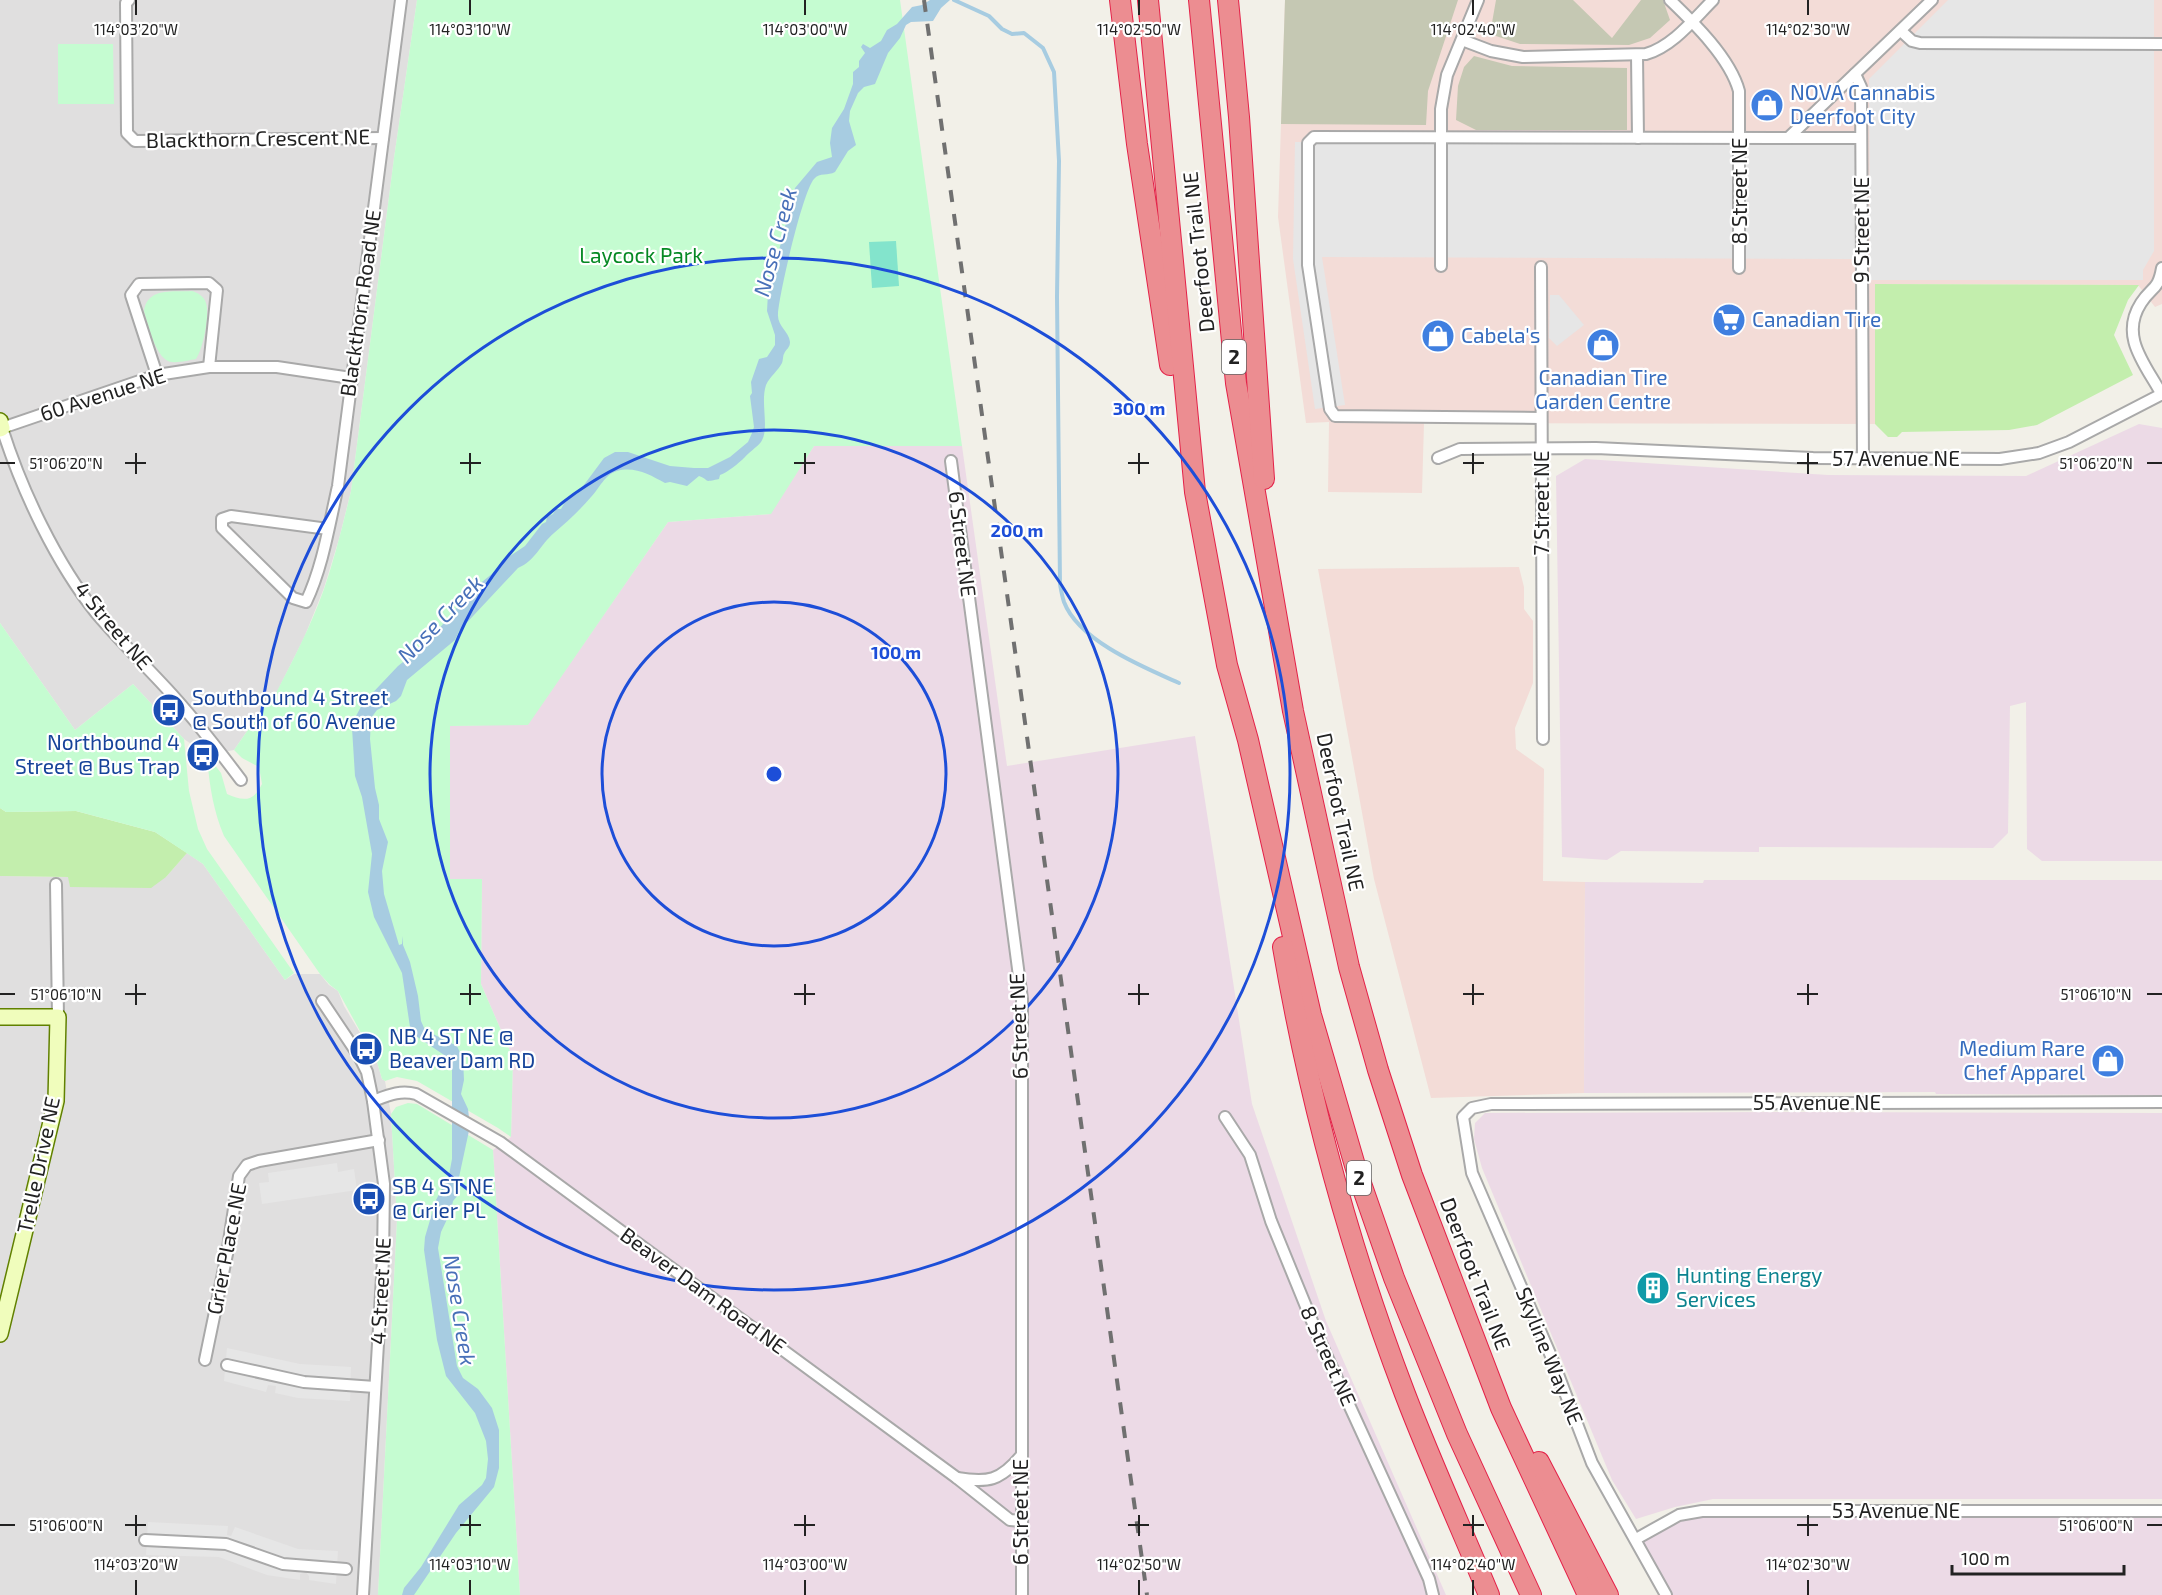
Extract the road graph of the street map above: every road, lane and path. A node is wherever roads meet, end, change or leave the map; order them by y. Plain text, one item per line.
1 (129, 0) edge
2 (401, 0) edge
3 (1120, 0) edge
4 (1148, 0) edge
5 (1199, 0) edge
6 (1478, 0) edge
7 (1670, 0) edge
8 (1713, 0) edge
9 (1932, 0) edge
10 (1229, 4) edge
11 (1692, 21) junction
12 (1901, 31) junction
13 (1462, 40) junction
14 (2162, 44) edge
15 (1638, 55) junction
16 (1855, 74) junction
17 (383, 138) junction
18 (1442, 138) junction
19 (1638, 138) junction
20 (1740, 138) junction
21 (1788, 138) junction
22 (1861, 138) junction
23 (1441, 266) dead end
24 (1541, 267) dead end
25 (1739, 268) dead end
26 (2162, 268) edge
27 (209, 367) junction
28 (157, 375) junction
29 (351, 378) junction
30 (1183, 381) junction
31 (2162, 394) edge
32 (1541, 418) junction
33 (1, 426) edge
34 (1542, 448) junction
35 (1438, 458) dead end
36 (1863, 459) junction
37 (951, 461) dead end
38 (328, 529) junction
39 (1293, 711) junction
40 (1543, 739) dead end
41 (1248, 740) junction
42 (241, 780) dead end
43 (56, 884) dead end
44 (322, 1001) dead end
45 (0, 1017) edge
46 (58, 1017) junction
47 (373, 1101) junction
48 (2162, 1102) edge
49 (1472, 1108) joint
50 (1225, 1117) dead end
51 (379, 1140) junction
52 (0, 1334) edge
53 (205, 1360) dead end
54 (227, 1365) dead end
55 (375, 1388) junction
56 (1405, 1395) junction
57 (1501, 1408) junction
58 (1021, 1456) junction
59 (957, 1478) junction
60 (2162, 1511) edge
61 (1021, 1521) junction
62 (1636, 1539) junction
63 (145, 1540) dead end
64 (346, 1569) dead end
65 (363, 1595) edge
66 (1022, 1595) edge
67 (1433, 1595) edge
68 (1490, 1595) edge
69 (1496, 1595) edge
70 (1531, 1595) edge
71 (1588, 1595) edge
72 (1608, 1595) edge
73 (1666, 1595) edge

1 - 17 street, Blackthorn Crescent NE
2 - 17 street, Blackthorn Road NE
3 - 30 highway
4 - 30 highway, Deerfoot Trail NE / 2
5 - 39 highway, Deerfoot Trail NE / 2
6 - 13 street
7 - 11 street, 8 Street NE
8 - 11 street
9 - 12 street
10 - 39 highway
11 - 15 street
11 - 20 street, 8 Street NE
12 - 14 street
12 - 16 street
13 - 15 street
13 - 18 street
15 - 19 street
16 - 21 street
16 - 22 street, 9 Street NE
17 - 29 street, Blackthorn Road NE
18 - 19 street
18 - 23 street
18 - 32 street
19 - 20 street
20 - 21 street
20 - 25 street, 8 Street NE
21 - 22 street
22 - 36 street, 9 Street NE
24 - 32 street, 7 Street NE
26 - 31 street
27 - 28 street, 60 Avenue NE
27 - 28 street
27 - 29 street, 60 Avenue NE
28 - 33 street, 60 Avenue NE
29 - 38 street, Blackthorn Road NE
30 - 41 highway, Deerfoot Trail NE / 2
31 - 36 street, 57 Avenue NE
32 - 34 street, 7 Street NE
33 - 42 street, 4 Street NE
34 - 35 street, 57 Avenue NE
34 - 36 street, 57 Avenue NE
34 - 40 street, 7 Street NE
37 - 58 street, 6 Street NE
38 - 38 street, Blackthorn Road NE
39 - 57 highway, Deerfoot Trail NE / 2
41 - 56 highway
41 - 70 highway, Deerfoot Trail NE / 2
43 - 46 street, Trelle Drive NE
44 - 47 street, 4 Street NE
45 - 46 street
46 - 52 street, Trelle Drive NE
47 - 51 street, 4 Street NE
47 - 59 street, Beaver Dam Road NE
48 - 49 street, 55 Avenue NE
49 - 62 street, Skyline Way NE
50 - 67 street, 8 Street NE
51 - 53 street, Grier Place NE
51 - 55 street, 4 Street NE
54 - 55 street
55 - 65 street, 4 Street NE
56 - 68 highway
56 - 69 highway
57 - 71 highway, Deerfoot Trail NE / 2
57 - 72 highway
58 - 59 street
58 - 61 street, 6 Street NE
59 - 61 street, Beaver Dam Road NE
60 - 62 street, 53 Avenue NE
61 - 66 street, 6 Street NE
62 - 73 street, Skyline Way NE
63 - 64 street

